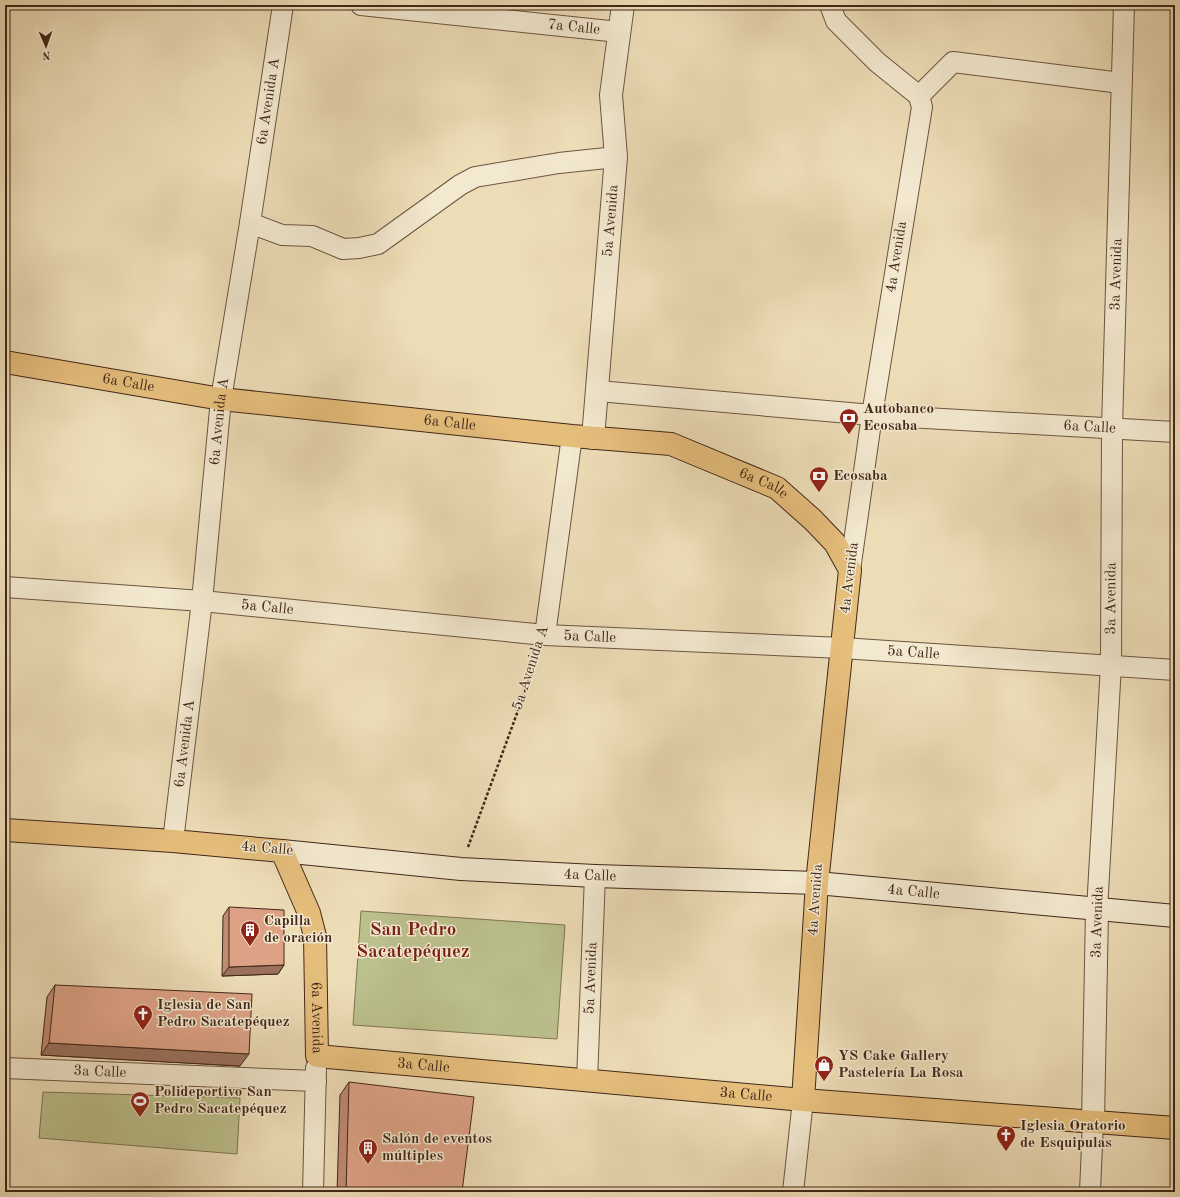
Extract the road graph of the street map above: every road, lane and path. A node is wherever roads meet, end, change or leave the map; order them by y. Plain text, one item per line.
1 (282, 5) edge
2 (361, 5) edge
3 (623, 5) edge
4 (830, 5) edge
5 (1124, 5) edge
6 (619, 32) junction
7 (1121, 83) junction
8 (919, 96) junction
9 (616, 157) junction
10 (250, 223) junction
11 (5, 362) edge
12 (598, 391) junction
13 (221, 399) junction
14 (872, 415) junction
15 (1112, 428) junction
16 (1175, 432) edge
17 (572, 436) junction
18 (593, 438) junction
19 (850, 570) junction
20 (5, 587) edge
21 (202, 601) junction
22 (545, 635) junction
23 (842, 648) junction
24 (1111, 665) junction
25 (1175, 670) edge
26 (5, 830) edge
27 (173, 841) junction
28 (282, 851) junction
29 (460, 868) junction
30 (595, 876) junction
31 (817, 883) junction
32 (1098, 910) junction
33 (1175, 916) edge
34 (317, 1056) junction
35 (5, 1068) edge
36 (316, 1081) junction
37 (587, 1081) junction
38 (803, 1100) junction
39 (1093, 1122) junction
40 (1175, 1128) edge
41 (313, 1192) edge
42 (793, 1192) edge
43 (1090, 1192) edge

1 - 10 street, 6a Avenida A
2 - 6 street, 7a Calle
3 - 6 main road, 5a Avenida
4 - 8 street
5 - 7 street, 3a Avenida
6 - 9 main road, 5a Avenida
7 - 8 street
7 - 15 street, 3a Avenida
8 - 14 street, 4a Avenida
9 - 10 street
9 - 12 main road, 5a Avenida
10 - 13 street, 6a Avenida A
11 - 13 main road, 6a Calle
12 - 14 street, 6a Calle
12 - 18 main road, 5a Avenida
13 - 17 main road, 6a Calle
13 - 21 street, 6a Avenida A
14 - 15 street, 6a Calle
14 - 19 street, 4a Avenida
15 - 16 street, 6a Calle
15 - 24 street, 3a Avenida
17 - 18 main road, 6a Calle
17 - 22 street, 5a Avenida A
18 - 19 main road, 6a Calle
19 - 23 main road, 4a Avenida
20 - 21 street, 5a Calle
21 - 22 street, 5a Calle
21 - 27 street, 6a Avenida A
22 - 23 street, 5a Calle
22 - 29 path, 5a Avenida A
23 - 24 street, 5a Calle
23 - 31 main road, 4a Avenida
24 - 25 street, 5a Calle
24 - 32 street, 3a Avenida
26 - 27 main road, 4a Calle
27 - 28 main road, 4a Calle
28 - 29 main road, 4a Calle
28 - 34 main road, 6a Avenida
29 - 30 main road, 4a Calle
30 - 31 main road, 4a Calle
30 - 37 street, 5a Avenida
31 - 32 main road, 4a Calle
31 - 38 main road, 4a Avenida
32 - 33 main road, 4a Calle
32 - 39 main road, 3a Avenida
34 - 36 street, 6a Avenida
34 - 37 main road, 3a Calle
35 - 36 street, 3a Calle
36 - 41 street, 6a Avenida
37 - 38 main road, 3a Calle
38 - 39 main road, 3a Calle
38 - 42 street, 4a Avenida
39 - 40 main road, 3a Calle
39 - 43 street, 3a Avenida

